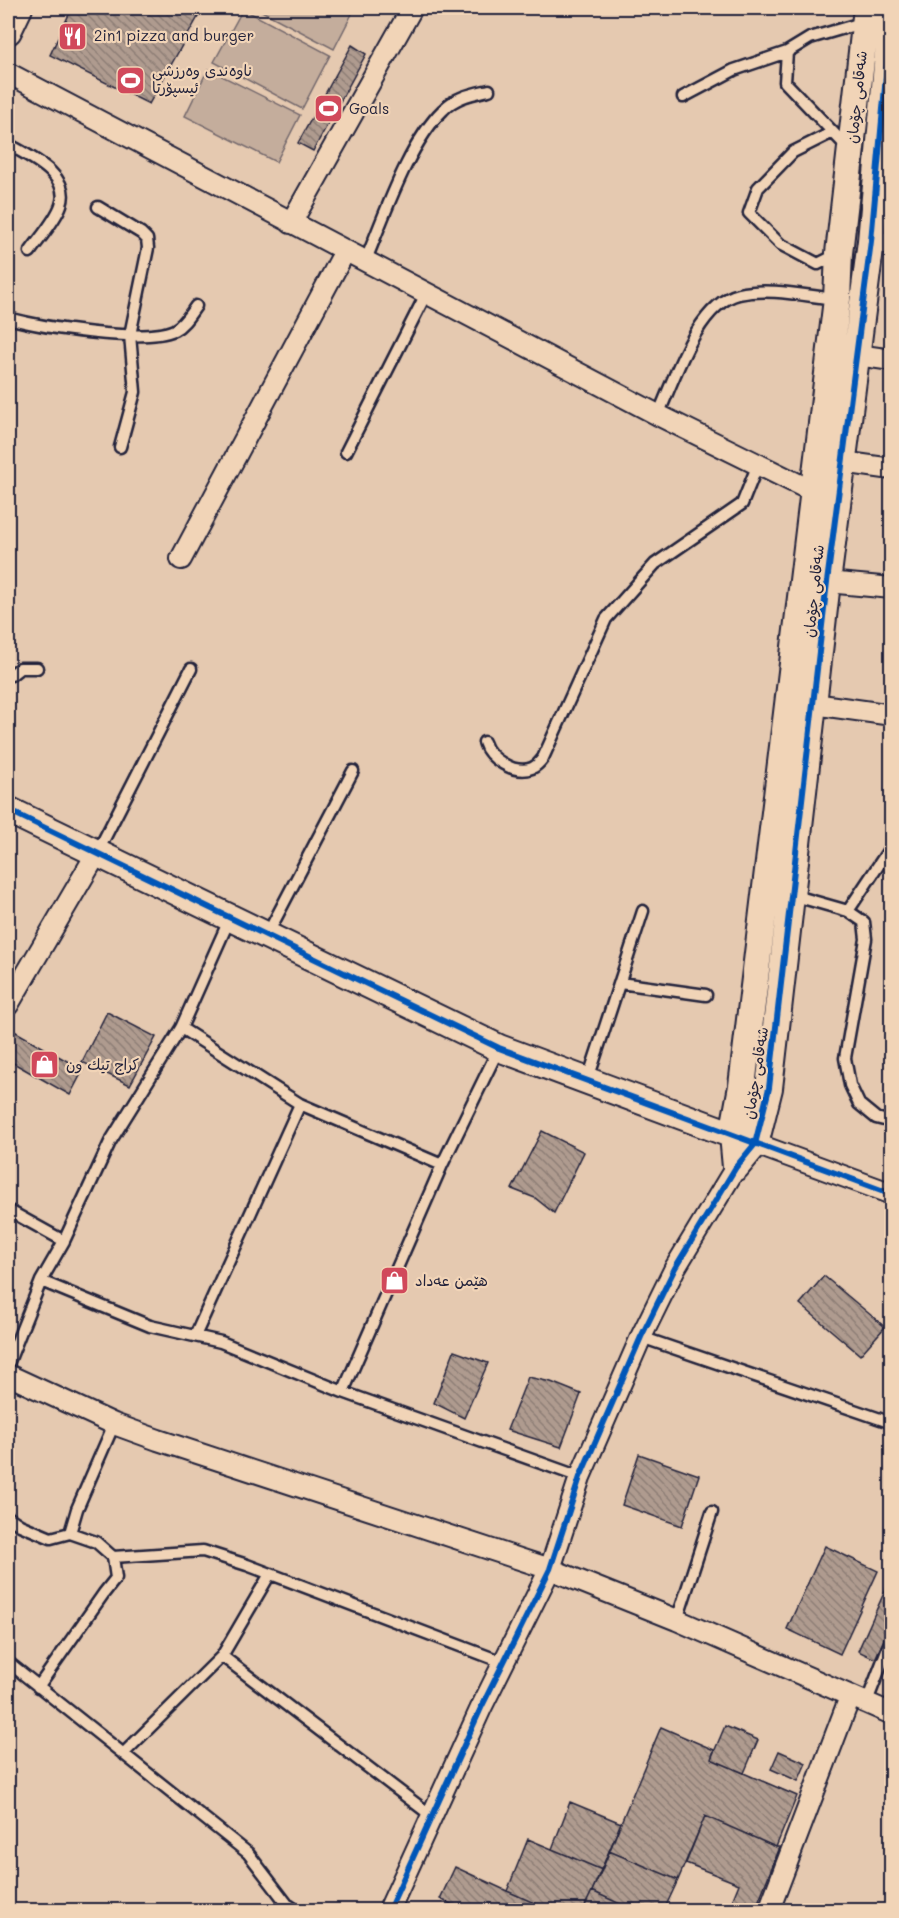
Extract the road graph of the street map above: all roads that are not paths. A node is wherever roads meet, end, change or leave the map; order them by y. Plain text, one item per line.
1 (20, 8) edge
2 (412, 8) edge
3 (891, 10) edge
4 (866, 15) edge
5 (8, 31) edge
6 (787, 52) junction
7 (889, 54) edge
8 (8, 73) edge
9 (489, 90) dead end
10 (683, 97) dead end
11 (833, 132) junction
12 (8, 144) edge
13 (852, 151) junction
14 (885, 157) edge
15 (848, 191) junction
16 (875, 194) junction
17 (98, 207) dead end
18 (291, 223) junction
19 (881, 243) edge
20 (345, 251) junction
21 (30, 252) dead end
22 (839, 253) junction
23 (365, 262) junction
24 (426, 294) junction
25 (837, 299) junction
26 (196, 306) dead end
27 (8, 318) edge
28 (130, 334) junction
29 (857, 355) junction
30 (891, 360) edge
31 (658, 415) junction
32 (120, 447) dead end
33 (346, 452) dead end
34 (842, 462) junction
35 (758, 464) junction
36 (891, 469) edge
37 (812, 491) junction
38 (181, 560) dead end
39 (826, 582) junction
40 (891, 588) edge
41 (37, 668) dead end
42 (191, 669) dead end
43 (8, 675) edge
44 (814, 704) junction
45 (891, 716) edge
46 (483, 742) dead end
47 (353, 771) dead end
48 (8, 810) edge
49 (891, 845) edge
50 (97, 853) junction
51 (792, 895) junction
52 (848, 911) junction
53 (643, 912) dead end
54 (230, 918) junction
55 (266, 937) junction
56 (620, 983) junction
57 (706, 995) dead end
58 (8, 1005) edge
59 (181, 1028) junction
60 (499, 1048) junction
61 (587, 1082) junction
62 (742, 1086) junction
63 (769, 1088) junction
64 (300, 1104) junction
65 (891, 1122) edge
66 (744, 1139) junction
67 (442, 1165) junction
68 (736, 1167) joint
69 (891, 1194) edge
70 (8, 1210) edge
71 (64, 1240) junction
72 (41, 1281) junction
73 (195, 1336) junction
74 (641, 1337) junction
75 (8, 1364) edge
76 (8, 1375) edge
77 (343, 1392) junction
78 (891, 1423) edge
79 (114, 1424) junction
80 (580, 1478) junction
81 (712, 1512) dead end
82 (8, 1517) edge
83 (70, 1533) junction
84 (113, 1557) junction
85 (550, 1569) junction
86 (270, 1574) junction
87 (677, 1620) junction
88 (891, 1637) edge
89 (222, 1656) junction
90 (8, 1662) edge
91 (505, 1663) junction
92 (38, 1687) junction
93 (858, 1701) junction
94 (891, 1714) edge
95 (123, 1754) junction
96 (432, 1816) junction
97 (296, 1911) edge
98 (389, 1911) edge
99 (770, 1911) edge

1 - 5 street
2 - 18 street
3 - 7 street, شەقامی چۆمان
4 - 6 lane
4 - 13 street, شەقامی چۆمان
6 - 10 lane
6 - 11 lane
7 - 14 street, شەقامی چۆمان
8 - 18 street
9 - 23 lane
11 - 13 lane
11 - 22 lane
12 - 21 lane
13 - 15 street, شەقامی چۆمان
14 - 16 street, شەقامی چۆمان
15 - 16 street
15 - 22 street, شەقامی چۆمان
16 - 19 street, شەقامی چۆمان
17 - 28 lane
18 - 20 street
19 - 29 street, شەقامی چۆمان
20 - 23 street
20 - 38 street
22 - 25 street, شەقامی چۆمان
23 - 24 street
24 - 31 street
24 - 33 lane
25 - 31 lane
25 - 37 street, شەقامی چۆمان
26 - 28 lane
27 - 28 lane
28 - 32 lane
29 - 30 street
29 - 34 street, شەقامی چۆمان
31 - 35 street
34 - 36 street
34 - 39 street, شەقامی چۆمان
35 - 37 street
35 - 46 lane
37 - 62 street, شەقامی چۆمان
39 - 40 street
39 - 44 street, شەقامی چۆمان
41 - 43 lane
42 - 50 lane
44 - 45 street
44 - 51 street, شەقامی چۆمان
47 - 55 lane
48 - 50 street
49 - 52 lane
50 - 54 street
50 - 58 street
51 - 52 lane
51 - 63 street, شەقامی چۆمان
52 - 65 lane
53 - 56 lane
54 - 55 street
54 - 59 lane
55 - 60 street
56 - 57 lane
56 - 61 lane
59 - 64 lane
59 - 71 lane
60 - 61 street
60 - 67 lane
61 - 66 street
62 - 63 street
62 - 66 street, شەقامی چۆمان
63 - 66 street, شەقامی چۆمان
64 - 67 lane
64 - 73 lane
66 - 68 street, شەقامی چۆمان
66 - 69 street
67 - 77 lane
68 - 74 street
70 - 71 lane
71 - 72 lane
72 - 73 lane
72 - 75 lane
73 - 77 lane
74 - 78 lane
74 - 80 street
76 - 79 street
77 - 80 lane
79 - 83 lane
79 - 85 street
80 - 85 street
81 - 87 lane
82 - 83 lane
83 - 84 lane
84 - 86 lane
84 - 92 lane
85 - 87 street
85 - 91 street
86 - 89 lane
86 - 91 lane
87 - 93 street
88 - 93 lane
89 - 95 lane
89 - 96 lane
90 - 92 lane
91 - 96 street
92 - 95 lane
93 - 94 street
93 - 99 street
95 - 97 lane
96 - 98 street

